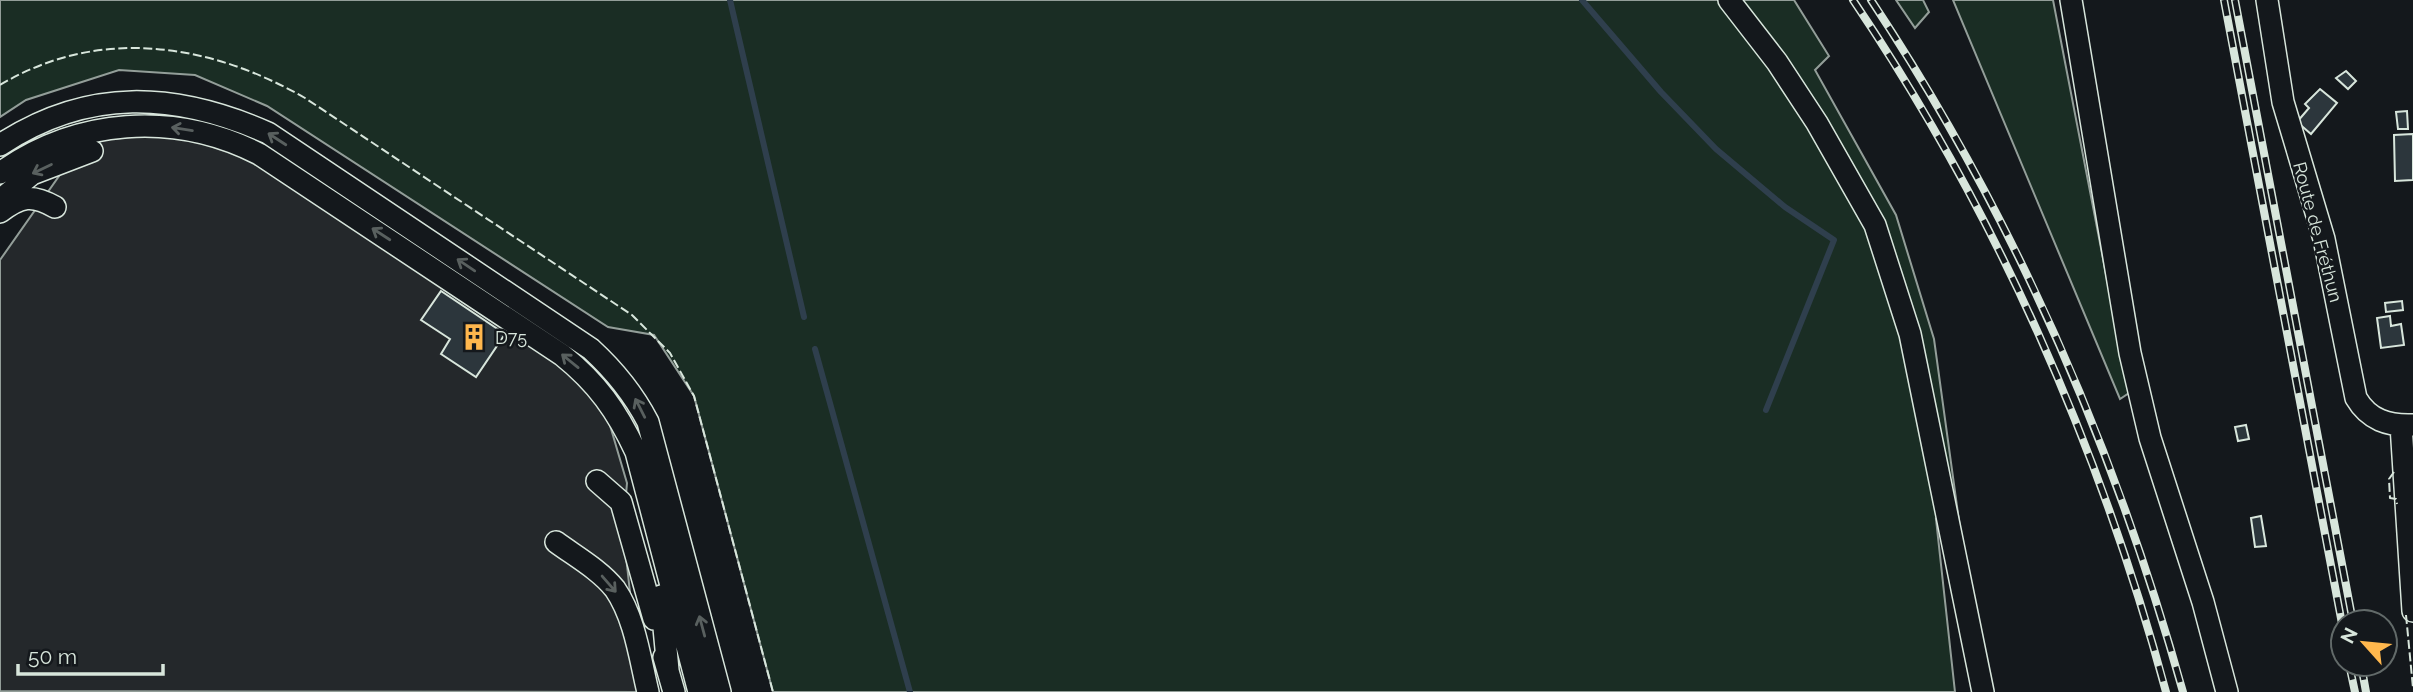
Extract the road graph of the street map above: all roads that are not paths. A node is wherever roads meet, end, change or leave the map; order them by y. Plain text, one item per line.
1 (1729, 0) edge
2 (2071, 0) edge
3 (2267, 0) edge
4 (0, 145) edge
5 (92, 151) dead end
6 (0, 173) edge
7 (0, 200) edge
8 (55, 207) dead end
9 (0, 212) edge
10 (2407, 425) edge
11 (631, 440) junction
12 (597, 481) dead end
13 (556, 542) dead end
14 (2413, 611) edge
15 (668, 670) junction
16 (648, 692) edge
17 (674, 692) edge
18 (699, 692) edge
19 (719, 692) edge
20 (1983, 692) edge
21 (2227, 692) edge

1 - 20 street
2 - 21 street
3 - 10 street, Route de Fréthun
19 -> 4 street
5 -> 7 street
11 -> 6 street
8 - 9 street
10 - 14 street
11 - 15 street
11 - 18 street
12 - 15 street
13 -> 16 street
15 - 17 street

